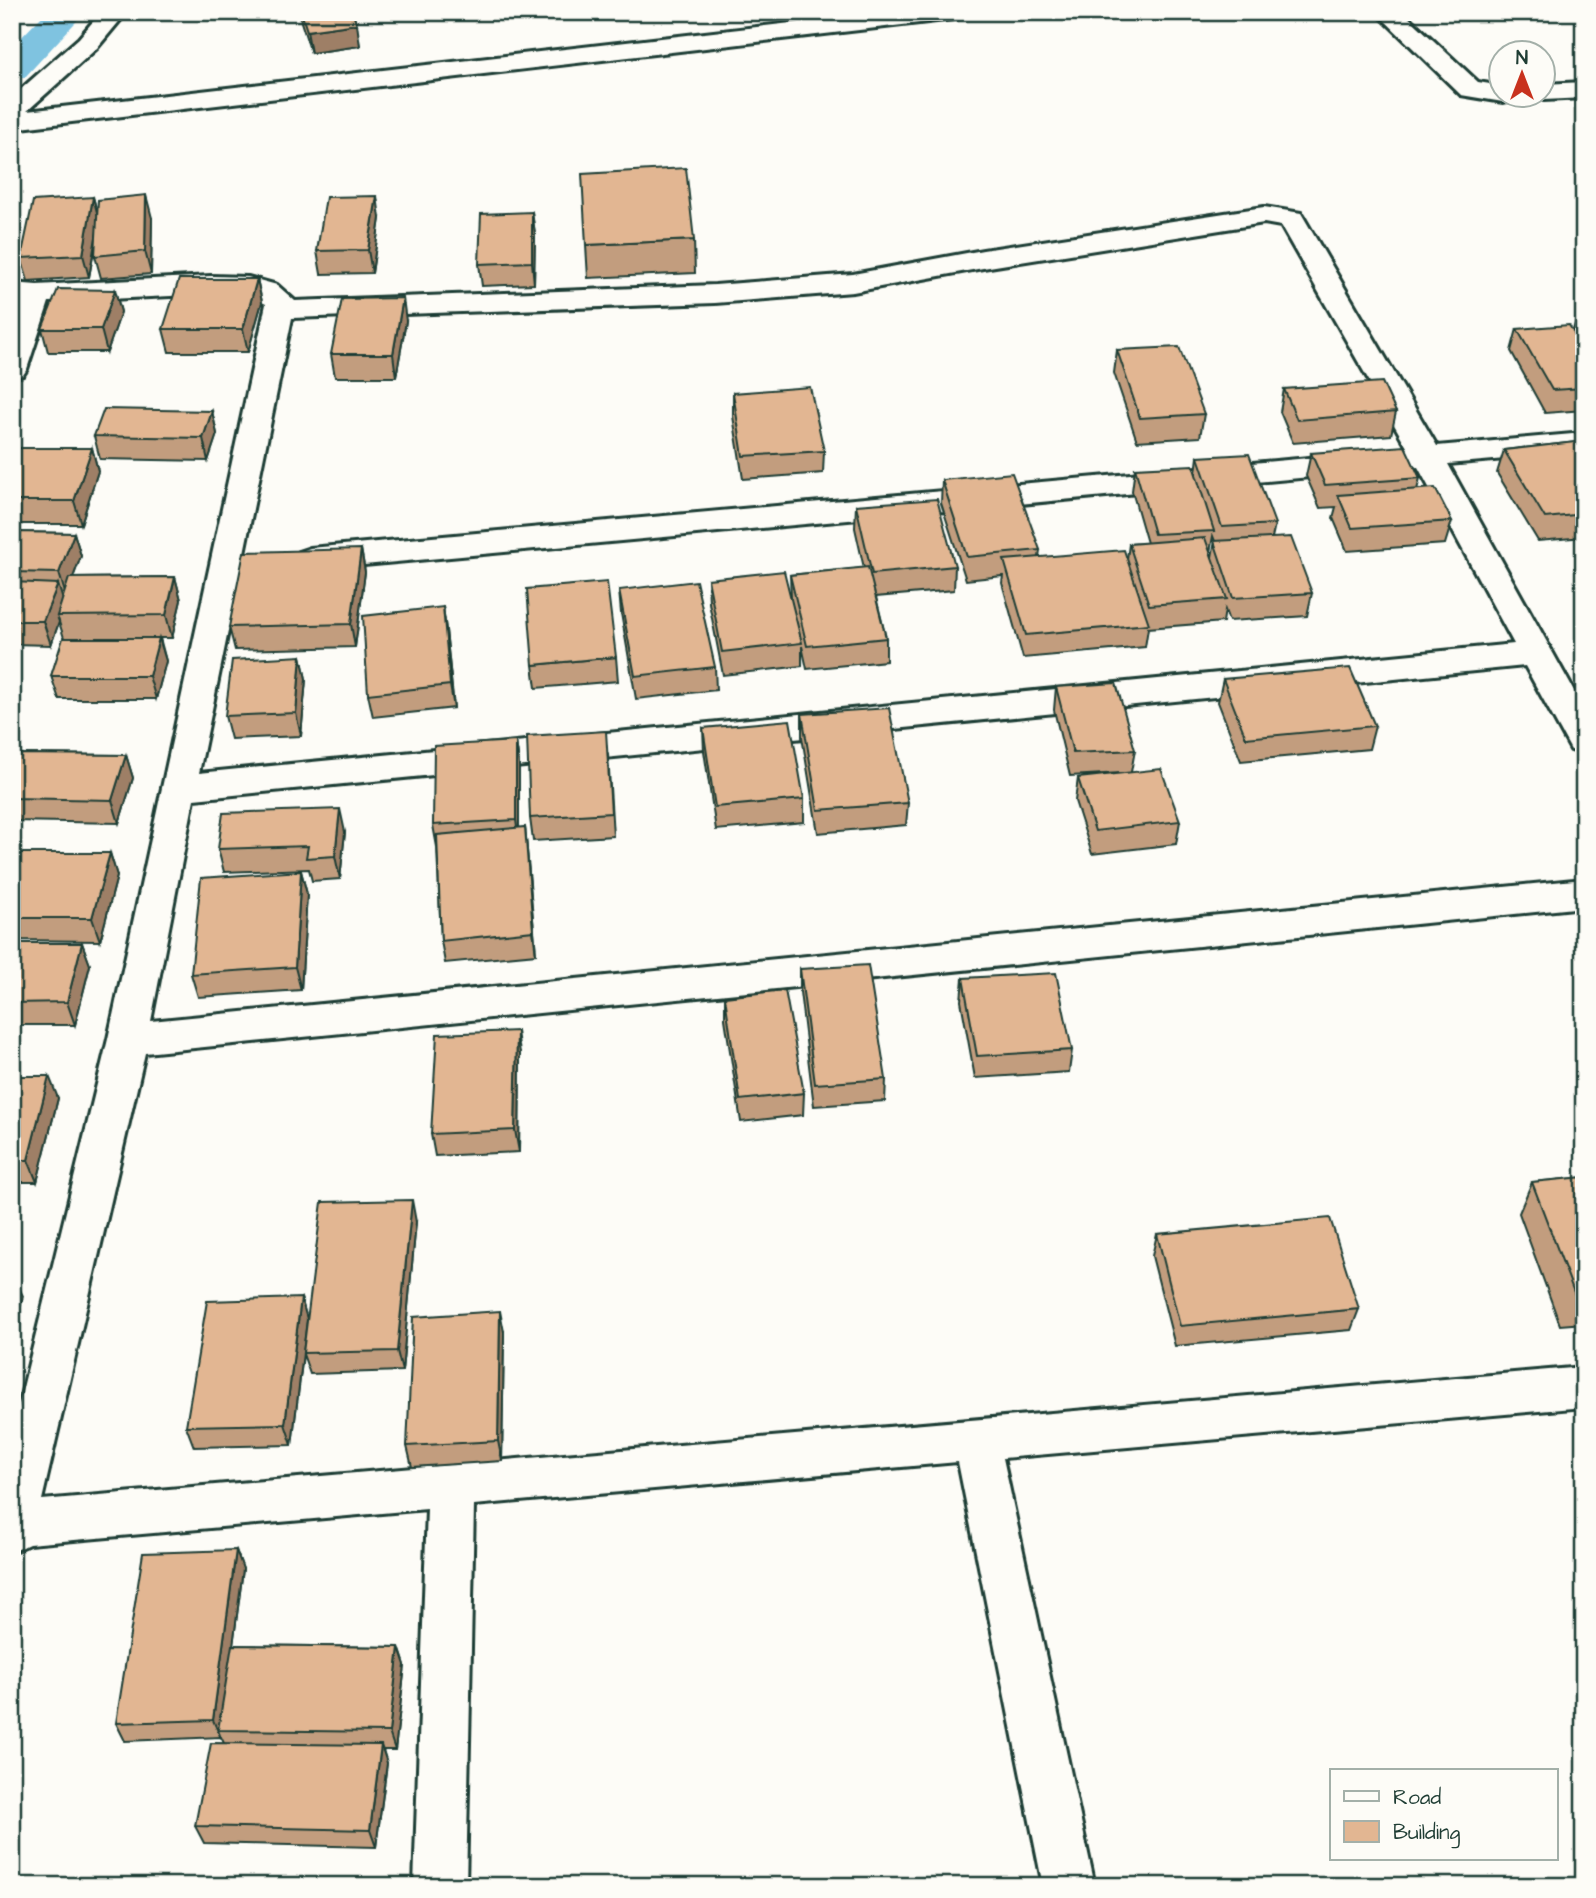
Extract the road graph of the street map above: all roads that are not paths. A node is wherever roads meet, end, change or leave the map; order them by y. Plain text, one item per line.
1 (954, 12) edge
2 (1388, 12) edge
3 (121, 13) edge
4 (1488, 92) edge
5 (1558, 93) edge
6 (1583, 94) edge
7 (12, 111) edge
8 (12, 121) edge
9 (25, 293) edge
10 (280, 310) junction
11 (12, 369) edge
12 (1584, 442) edge
13 (1428, 457) junction
14 (253, 564) junction
15 (1537, 653) junction
16 (1584, 741) edge
17 (178, 788) junction
18 (1584, 893) edge
19 (128, 1039) junction
20 (1584, 1387) edge
21 (976, 1440) junction
22 (452, 1486) junction
23 (13, 1526) edge
24 (440, 1886) edge
25 (1069, 1886) edge

1 - 8 street
2 - 4 street
3 - 7 street
5 - 6 street
9 - 10 street
9 - 11 street
10 - 13 street
10 - 14 street
12 - 13 street
13 - 14 street
13 - 15 street
14 - 17 street
15 - 16 street
15 - 17 street
17 - 19 street
18 - 19 street
19 - 23 street
20 - 21 street
21 - 22 street
21 - 25 street
22 - 23 street
22 - 24 street

